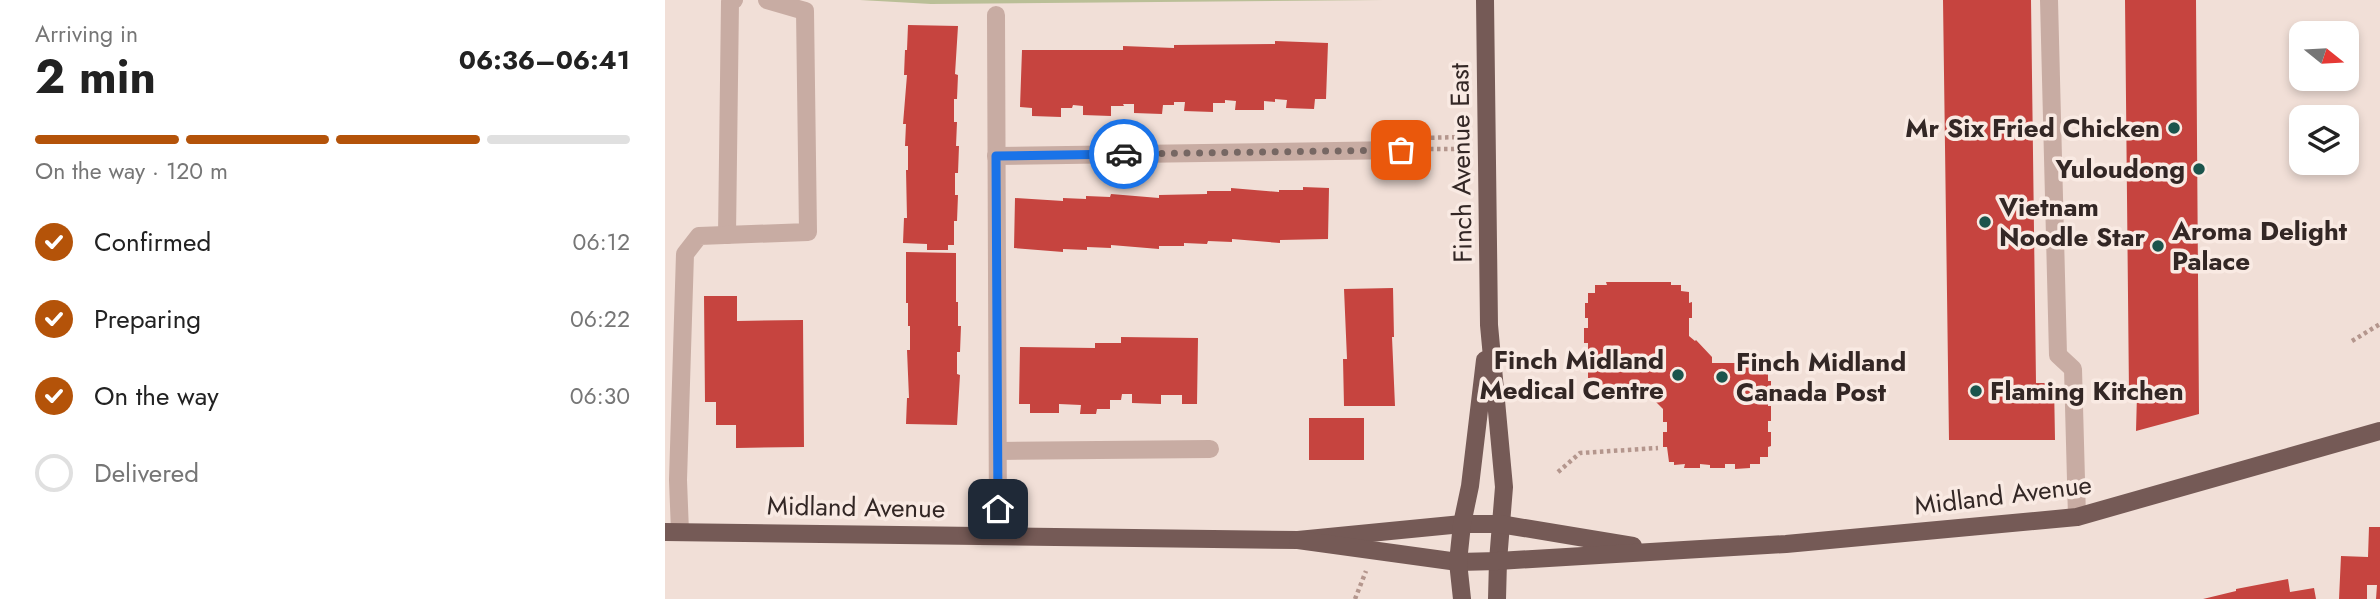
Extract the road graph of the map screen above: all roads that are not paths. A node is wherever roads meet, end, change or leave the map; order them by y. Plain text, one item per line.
1 (734, 0) edge
2 (767, 0) edge
3 (1485, 0) edge
4 (2049, 0) edge
5 (996, 15) dead end
6 (1401, 150) road end
7 (996, 156) junction
8 (727, 235) junction
9 (1489, 325) junction
10 (2380, 431) edge
11 (1210, 449) dead end
12 (997, 451) junction
13 (2077, 517) junction
14 (1462, 524) junction
15 (1500, 524) junction
16 (673, 532) edge
17 (998, 535) junction
18 (1298, 540) junction
19 (1664, 551) junction
20 (1497, 561) junction
21 (1458, 562) junction
22 (1462, 599) edge
23 (1497, 599) edge

1 - 8 lane
2 - 8 lane
3 - 9 main road, Finch Avenue East
4 - 13 lane
5 - 7 lane
6 - 7 lane
7 - 12 lane
8 - 16 lane
9 - 14 main road, Finch Avenue East
9 - 15 main road, Finch Avenue East
10 - 13 main road, Midland Avenue
11 - 12 lane
12 - 17 lane
13 - 19 main road, Midland Avenue
14 - 15 main road, Midland Avenue
14 - 18 main road, Midland Avenue
14 - 21 main road, Finch Avenue East
15 - 19 main road, Midland Avenue
15 - 20 main road, Finch Avenue East
16 - 17 main road, Midland Avenue
17 - 18 main road, Midland Avenue
18 - 21 main road, Midland Avenue
19 - 20 main road, Midland Avenue
20 - 21 main road, Midland Avenue
20 - 23 main road, Finch Avenue East
21 - 22 main road, Finch Avenue East

